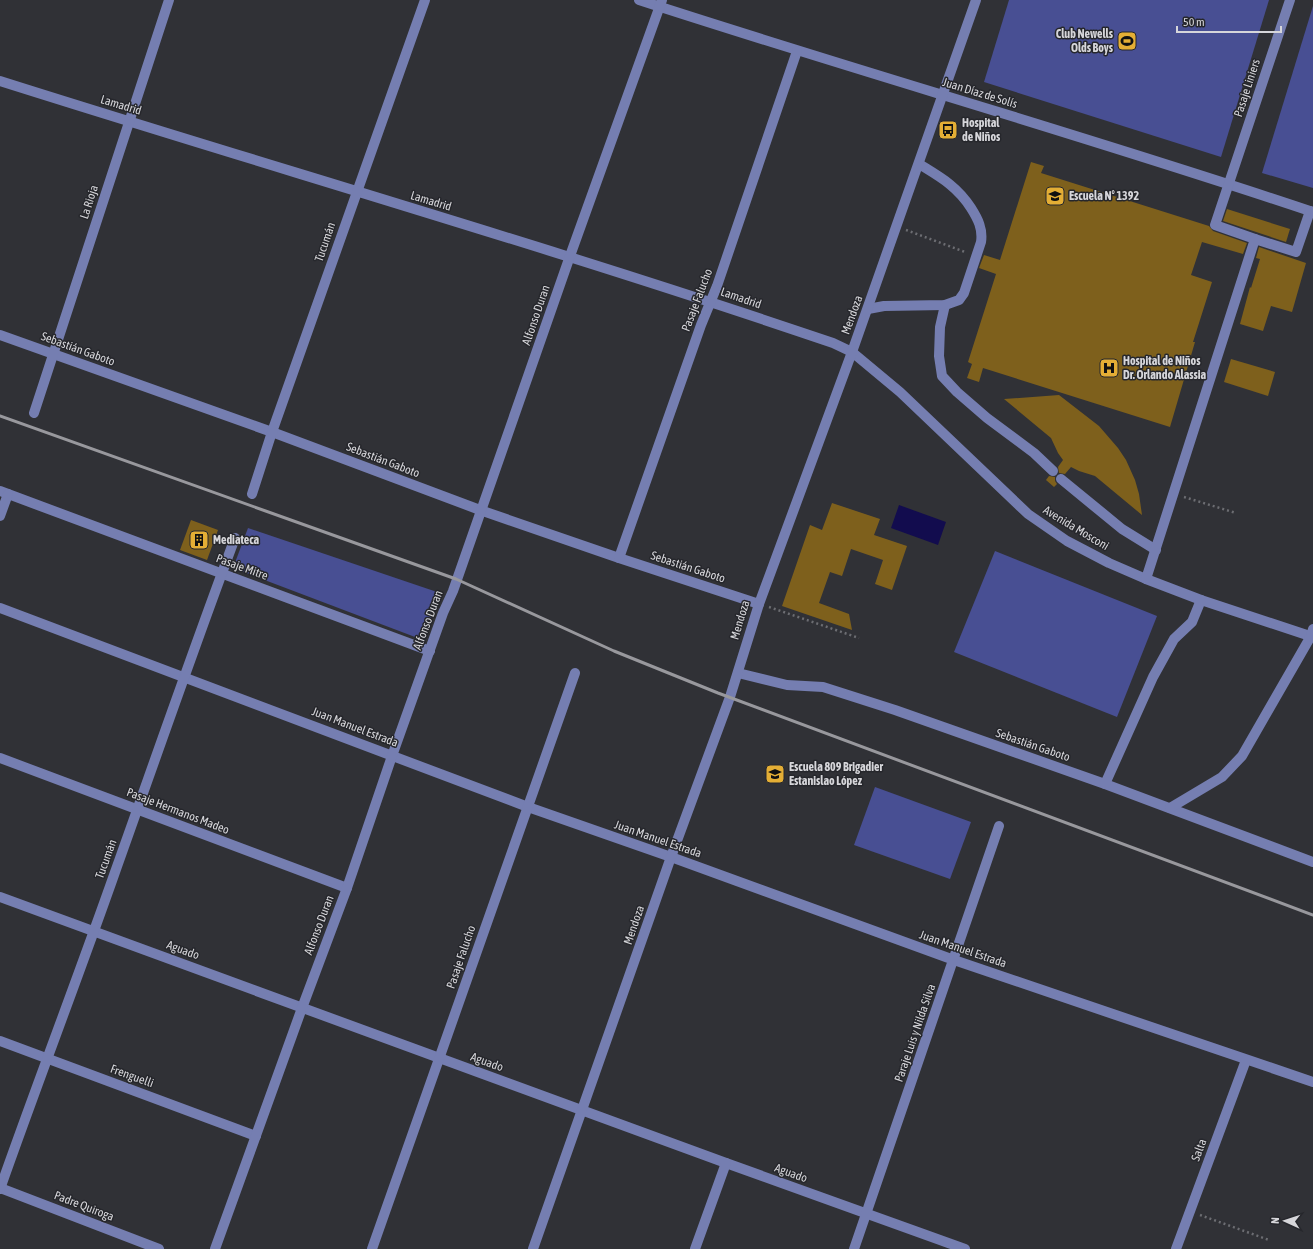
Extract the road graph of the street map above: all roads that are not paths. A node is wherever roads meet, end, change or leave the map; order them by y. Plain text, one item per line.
1 (169, 0) edge
2 (425, 0) edge
3 (639, 0) edge
4 (976, 0) edge
5 (1290, 0) edge
6 (661, 3) edge
7 (797, 51) junction
8 (0, 81) edge
9 (943, 96) junction
10 (129, 122) junction
11 (918, 164) junction
12 (1229, 184) junction
13 (357, 192) junction
14 (1312, 212) edge
15 (1256, 239) junction
16 (570, 256) junction
17 (710, 301) junction
18 (945, 305) junction
19 (868, 309) junction
20 (0, 334) edge
21 (852, 352) junction
22 (53, 354) junction
23 (34, 413) dead end
24 (272, 432) junction
25 (1054, 472) dead end
26 (1061, 479) dead end
27 (4, 493) edge
28 (252, 494) dead end
29 (480, 510) junction
30 (0, 516) edge
31 (235, 538) dead end
32 (1156, 550) junction
33 (619, 558) junction
34 (222, 574) junction
35 (1146, 579) junction
36 (1201, 600) junction
37 (759, 604) junction
38 (0, 608) edge
39 (1312, 634) edge
40 (430, 651) junction
41 (575, 673) dead end
42 (738, 673) junction
43 (184, 676) junction
44 (392, 756) junction
45 (0, 758) edge
46 (1105, 784) junction
47 (528, 807) junction
48 (1170, 808) junction
49 (138, 810) junction
50 (999, 826) dead end
51 (671, 857) junction
52 (1313, 862) edge
53 (347, 888) junction
54 (0, 897) edge
55 (94, 931) junction
56 (954, 960) junction
57 (302, 1008) junction
58 (0, 1042) edge
59 (46, 1058) junction
60 (439, 1058) junction
61 (1246, 1060) junction
62 (1313, 1082) edge
63 (582, 1110) junction
64 (256, 1136) junction
65 (726, 1164) junction
66 (0, 1188) edge
67 (866, 1213) junction
68 (159, 1249) edge
69 (215, 1249) edge
70 (372, 1249) edge
71 (533, 1249) edge
72 (695, 1249) edge
73 (854, 1249) edge
74 (965, 1249) edge
75 (1176, 1249) edge

1 - 10 street, La Rioja
2 - 13 street, Tucumán
3 - 6 street, Juan Díaz de Solís
4 - 9 street, Mendoza
5 - 12 street, Pasaje Liniers
6 - 7 street, Juan Díaz de Solís
6 - 16 street, Alfonso Duran
7 - 9 street, Juan Díaz de Solís
7 - 17 street, Pasaje Falucho
8 - 10 street, Lamadrid
9 - 11 street, Mendoza
9 - 12 street, Juan Díaz de Solís
10 - 13 street, Lamadrid
10 - 22 street, La Rioja
11 - 18 street
11 - 19 street, Mendoza
12 - 14 street, Juan Díaz de Solís
12 - 15 street, Pasaje Liniers
13 - 16 street, Lamadrid
13 - 24 street, Tucumán
14 - 15 street
15 - 32 street
16 - 17 street, Lamadrid
16 - 29 street, Alfonso Duran
17 - 21 street, Lamadrid
17 - 33 street, Pasaje Falucho
18 - 19 street
18 - 25 street
19 - 21 street, Mendoza
20 - 22 street, Sebastián Gaboto
21 - 35 street, Avenida Mosconi
21 - 37 street, Mendoza
22 - 23 street, La Rioja
22 - 24 street, Sebastián Gaboto
24 - 28 street, Tucumán
24 - 29 street, Sebastián Gaboto
26 - 32 street
27 - 30 street
27 - 34 street, Pasaje Mitre
29 - 33 street, Sebastián Gaboto
29 - 40 street, Alfonso Duran
31 - 34 street, Tucumán
32 - 35 street
33 - 37 street, Sebastián Gaboto
34 - 40 street, Pasaje Mitre
34 - 43 street, Tucumán
35 - 36 street, Avenida Mosconi
36 - 39 street, Avenida Mosconi
36 - 46 street
37 - 42 street, Mendoza
38 - 43 street, Juan Manuel Estrada
39 - 48 street
40 - 44 street, Alfonso Duran
41 - 47 street, Pasaje Falucho
42 - 46 street, Sebastián Gaboto
42 - 51 street, Mendoza
43 - 44 street, Juan Manuel Estrada
43 - 49 street, Tucumán
44 - 47 street, Juan Manuel Estrada
44 - 53 street, Alfonso Duran
45 - 49 street, Pasaje Hermanos Madeo
46 - 48 street, Sebastián Gaboto
47 - 51 street, Juan Manuel Estrada
47 - 60 street, Pasaje Falucho
48 - 52 street, Sebastián Gaboto
49 - 53 street, Pasaje Hermanos Madeo
49 - 55 street, Tucumán
50 - 56 street, Paraje Luis y Nilda Silva
51 - 56 street, Juan Manuel Estrada
51 - 63 street, Mendoza
53 - 57 street, Alfonso Duran
54 - 55 street, Aguado
55 - 57 street, Aguado
55 - 59 street, Tucumán
56 - 61 street, Juan Manuel Estrada
56 - 67 street, Paraje Luis y Nilda Silva
57 - 60 street, Aguado
57 - 64 street, Alfonso Duran
58 - 59 street, Frenguelli
59 - 64 street, Frenguelli
59 - 66 street, Tucumán
60 - 63 street, Aguado
60 - 70 street, Pasaje Falucho
61 - 62 street, Juan Manuel Estrada
61 - 75 street, Salta
63 - 65 street, Aguado
63 - 71 street, Mendoza
64 - 69 street, Alfonso Duran
65 - 67 street, Aguado
65 - 72 street
66 - 68 street, Padre Quiroga
67 - 73 street, Paraje Luis y Nilda Silva
67 - 74 street, Aguado

